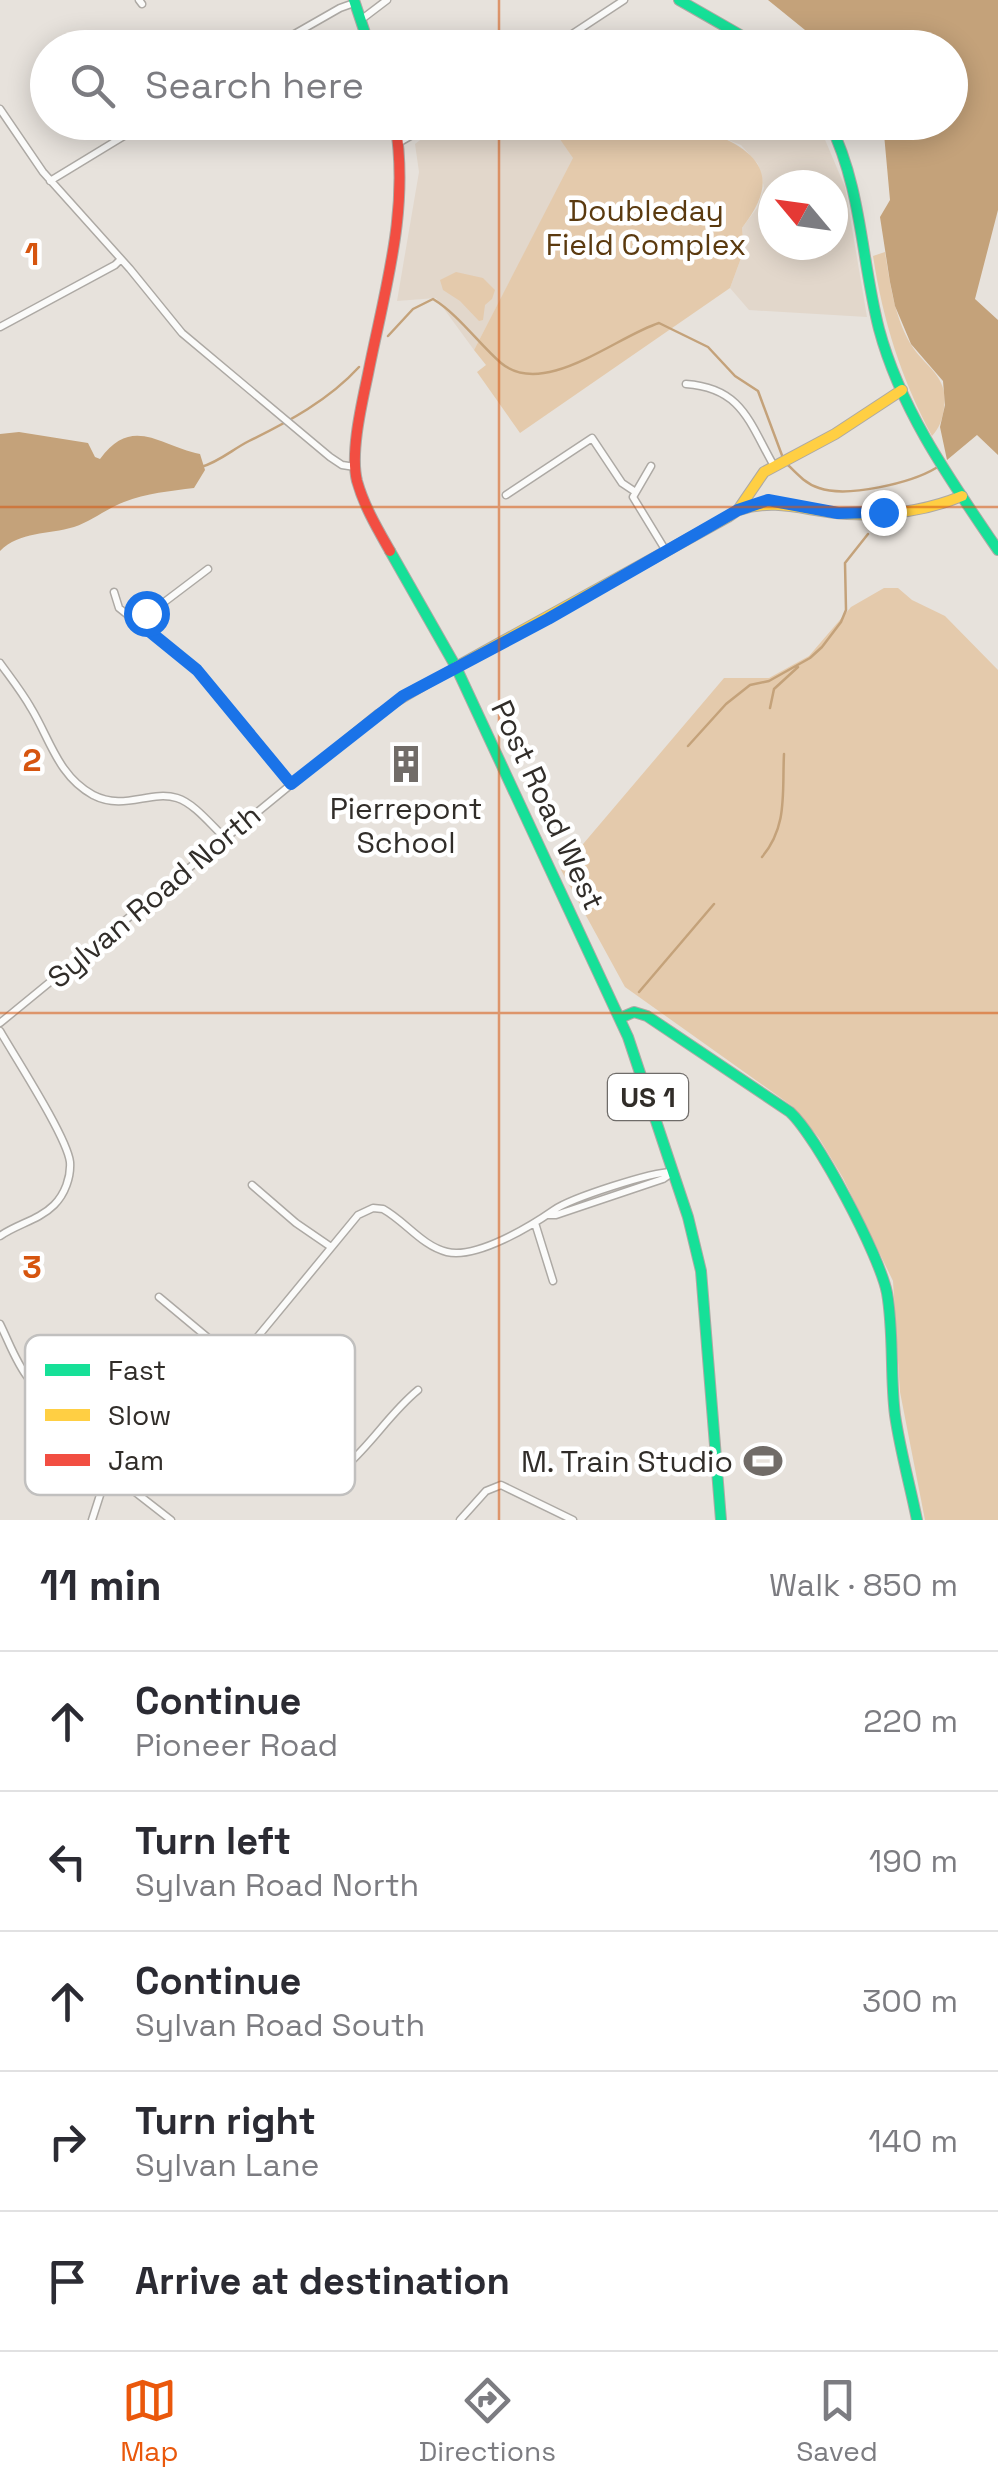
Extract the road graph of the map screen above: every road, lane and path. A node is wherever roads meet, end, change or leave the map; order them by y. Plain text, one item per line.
1 (387, 0) edge
2 (624, 0) edge
3 (679, 0) edge
4 (355, 2) edge
5 (361, 19) junction
6 (302, 30) edge
7 (364, 30) edge
8 (578, 30) edge
9 (732, 30) edge
10 (0, 109) edge
11 (117, 140) edge
12 (403, 140) edge
13 (837, 140) edge
14 (400, 142) joint
15 (50, 181) junction
16 (121, 259) junction
17 (0, 327) edge
18 (686, 384) dead end
19 (902, 390) junction
20 (778, 464) junction
21 (354, 466) junction
22 (651, 466) dead end
23 (634, 490) junction
24 (506, 496) dead end
25 (962, 496) junction
26 (768, 500) junction
27 (738, 510) junction
28 (998, 550) edge
29 (666, 552) junction
30 (208, 570) dead end
31 (114, 592) dead end
32 (138, 622) junction
33 (0, 663) edge
34 (456, 667) junction
35 (291, 784) junction
36 (224, 838) junction
37 (620, 1018) junction
38 (0, 1023) edge
39 (0, 1030) edge
40 (674, 1172) junction
41 (252, 1185) dead end
42 (535, 1223) junction
43 (0, 1236) edge
44 (331, 1247) junction
45 (553, 1281) dead end
46 (158, 1297) dead end
47 (0, 1324) edge
48 (204, 1335) edge
49 (258, 1335) edge
50 (25, 1371) edge
51 (418, 1390) dead end
52 (355, 1456) edge
53 (99, 1495) edge
54 (139, 1495) edge
55 (92, 1520) edge
56 (171, 1520) edge
57 (460, 1520) edge
58 (573, 1520) edge
59 (721, 1520) edge
60 (918, 1520) edge

1 - 5 street
2 - 8 street
3 - 9 main road
4 - 5 main road
4 - 6 street
5 - 7 main road
10 - 15 street
11 - 15 street
12 - 14 street
13 - 19 main road
14 - 21 main road, Post Road West / US 1
15 - 16 street
16 - 17 street
16 - 21 street
18 - 20 street
19 - 20 main road
19 - 25 main road
20 - 26 main road
20 - 27 main road
21 - 34 main road, Post Road West / US 1
22 - 23 street
23 - 24 street
23 - 29 street
25 - 26 main road
25 - 28 main road
26 - 27 main road
27 - 29 main road
29 - 34 main road
30 - 32 street
31 - 32 street
32 - 35 street
33 - 36 street
34 - 35 street, Sylvan Road North
34 - 37 main road, Post Road West / US 1
35 - 36 street, Sylvan Road North
36 - 38 street, Sylvan Road North
37 - 40 main road, Post Road West / US 1
37 - 60 main road
39 - 43 street
40 - 42 street
40 - 59 main road, Post Road West / US 1
41 - 44 street
42 - 44 street
42 - 45 street
44 - 49 street
46 - 48 street
47 - 50 street
51 - 52 street
53 - 55 street
54 - 56 street
57 - 58 street

